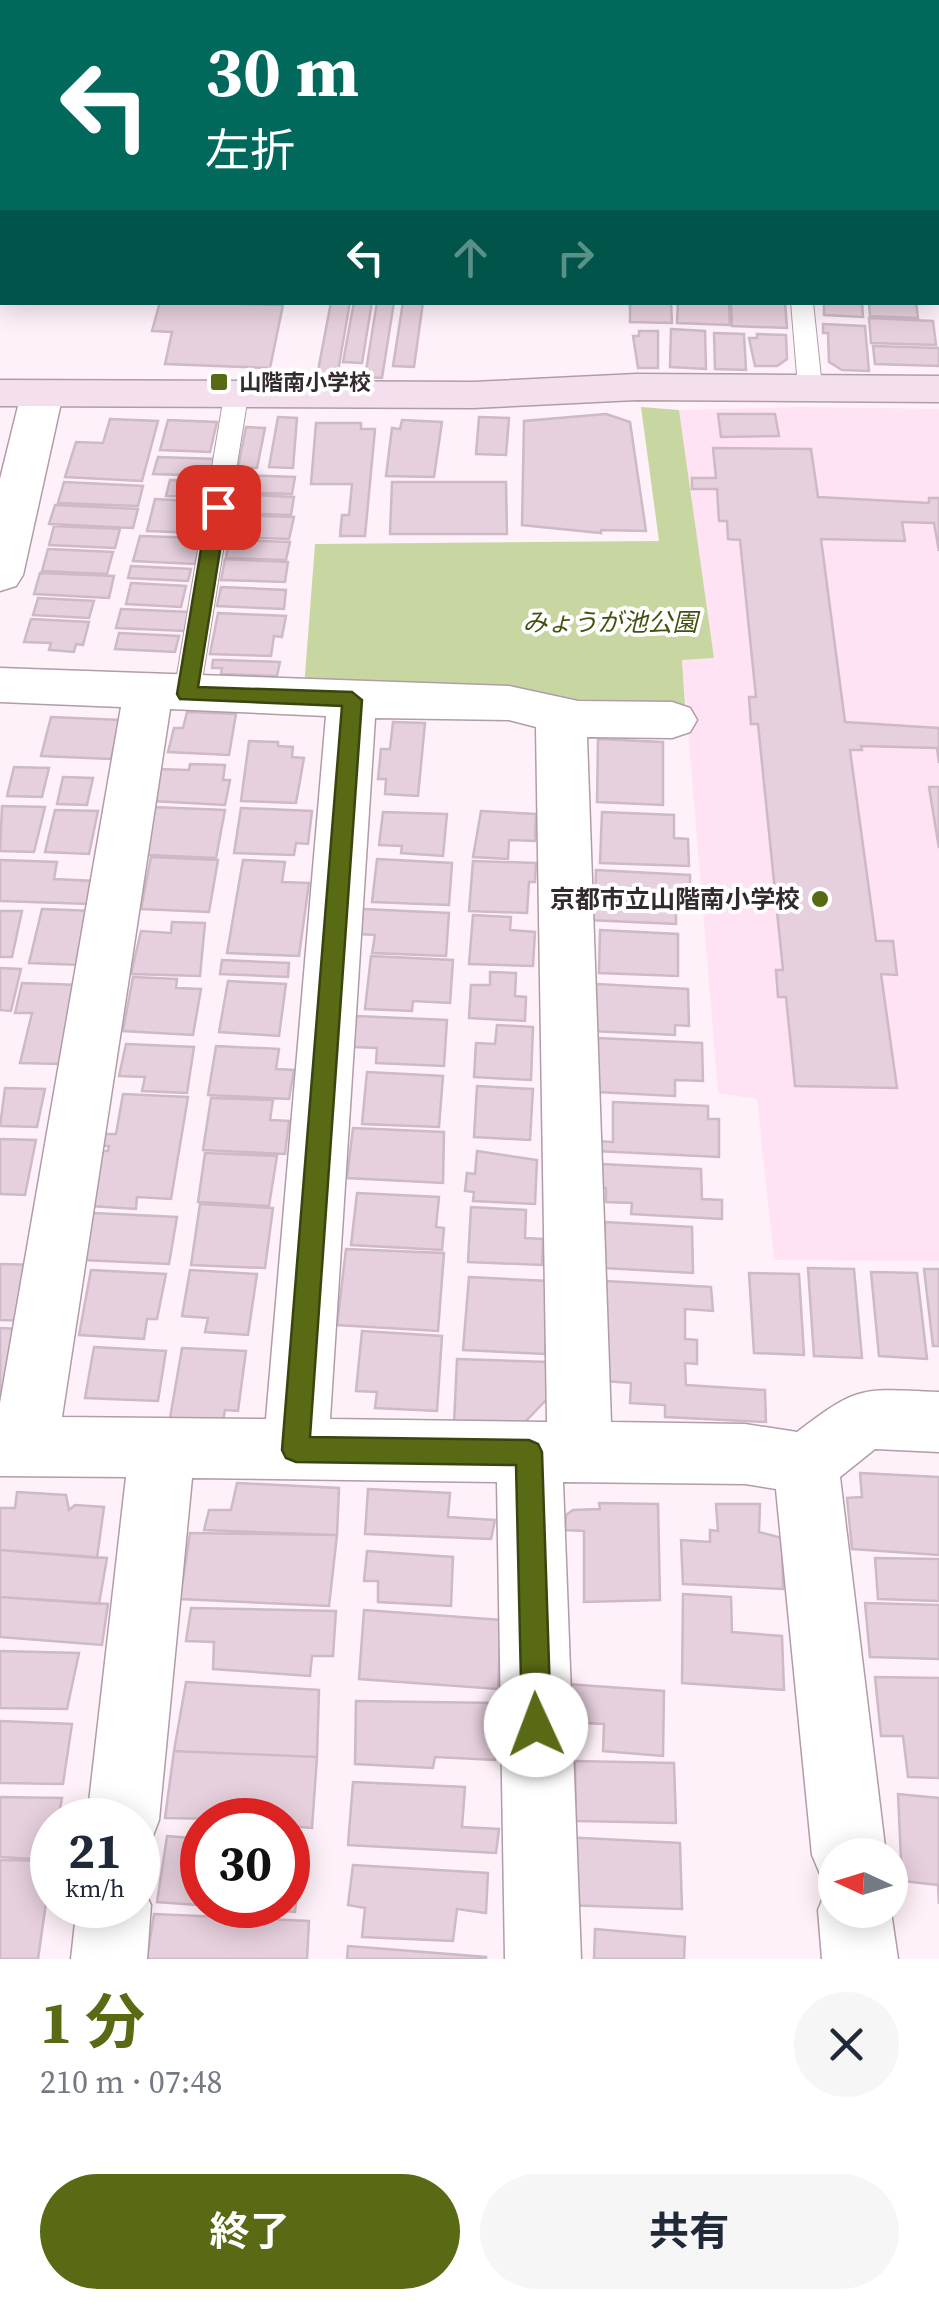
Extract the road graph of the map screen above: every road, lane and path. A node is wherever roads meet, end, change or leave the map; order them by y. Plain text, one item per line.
1 (802, 305) edge
2 (810, 387) junction
3 (939, 389) edge
4 (21, 394) edge
5 (236, 396) junction
6 (0, 575) edge
7 (0, 685) edge
8 (168, 692) junction
9 (352, 700) junction
10 (560, 715) junction
11 (672, 720) dead end
12 (939, 1422) edge
13 (12, 1446) edge
14 (162, 1448) junction
15 (296, 1450) junction
16 (554, 1452) junction
17 (806, 1464) junction
18 (125, 1798) edge
19 (847, 1838) edge
20 (112, 1928) edge
21 (857, 1928) edge
22 (109, 1959) edge
23 (542, 1959) edge
24 (860, 1959) edge

1 - 2 lane
2 - 3 street
2 - 5 street
4 - 5 street
4 - 6 street
5 - 8 lane
7 - 8 street
8 - 9 street
8 - 13 street
9 - 10 street
9 - 15 street
10 - 11 street
10 - 16 street
12 - 17 street
13 - 14 street
14 - 15 street
14 - 18 street
15 - 16 street
16 - 17 street
16 - 23 street
17 - 19 street
20 - 22 street
21 - 24 street

